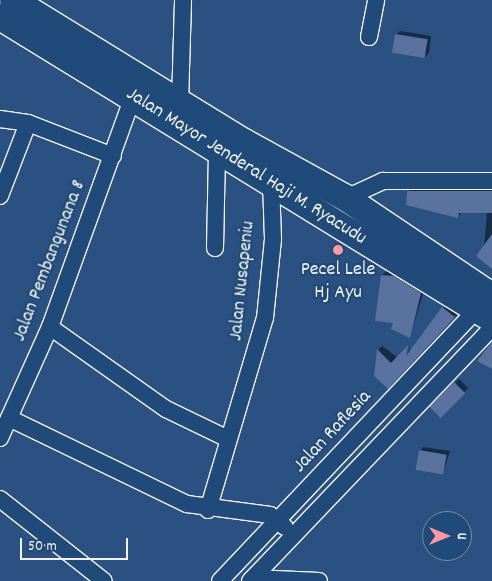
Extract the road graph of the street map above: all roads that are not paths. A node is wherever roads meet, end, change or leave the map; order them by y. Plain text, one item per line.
1 (13, 0) edge
2 (183, 0) edge
3 (376, 0) edge
4 (0, 17) edge
5 (369, 37) dead end
6 (133, 97) junction
7 (179, 110) junction
8 (0, 120) edge
9 (28, 123) junction
10 (244, 142) junction
11 (217, 149) junction
12 (113, 156) junction
13 (268, 181) junction
14 (492, 181) edge
15 (0, 196) edge
16 (346, 198) junction
17 (215, 248) dead end
18 (488, 307) edge
19 (50, 327) junction
20 (9, 418) junction
21 (0, 438) edge
22 (228, 439) junction
23 (0, 499) edge
24 (208, 510) junction
25 (287, 528) junction
26 (251, 580) edge
27 (104, 581) edge
28 (220, 581) edge
29 (319, 581) edge

1 - 7 main road, Jalan Mayor Jenderal Haji M. Ryacudu
2 - 7 street
3 - 5 street
4 - 6 main road, Jalan Mayor Jenderal Haji M. Ryacudu
6 - 7 main road, Jalan Mayor Jenderal Haji M. Ryacudu
6 - 12 street, Jalan Pembangunana 8
7 - 10 main road, Jalan Mayor Jenderal Haji M. Ryacudu
7 - 11 main road, Jalan Mayor Jenderal Haji M. Ryacudu
8 - 9 street
9 - 12 street
9 - 15 street
10 - 13 main road
10 - 16 main road, Jalan Mayor Jenderal Haji M. Ryacudu
11 - 13 main road, Jalan Mayor Jenderal Haji M. Ryacudu
11 - 17 street
12 - 19 street, Jalan Pembangunana 8
13 - 18 main road, Jalan Mayor Jenderal Haji M. Ryacudu
13 - 22 street, Jalan Nusapeniu
14 - 16 street
16 - 18 main road, Jalan Mayor Jenderal Haji M. Ryacudu
18 - 25 street, Jalan Raflesia
18 - 25 street, Jalan Raflesia
19 - 20 street, Jalan Pembangunana 8
19 - 22 street
20 - 21 street, Jalan Pembangunana 8
20 - 24 street
22 - 24 street, Jalan Nusapeniu
23 - 27 street
24 - 25 street
25 - 26 street, Jalan Raflesia
25 - 28 street, Jalan Raflesia
26 - 29 street

